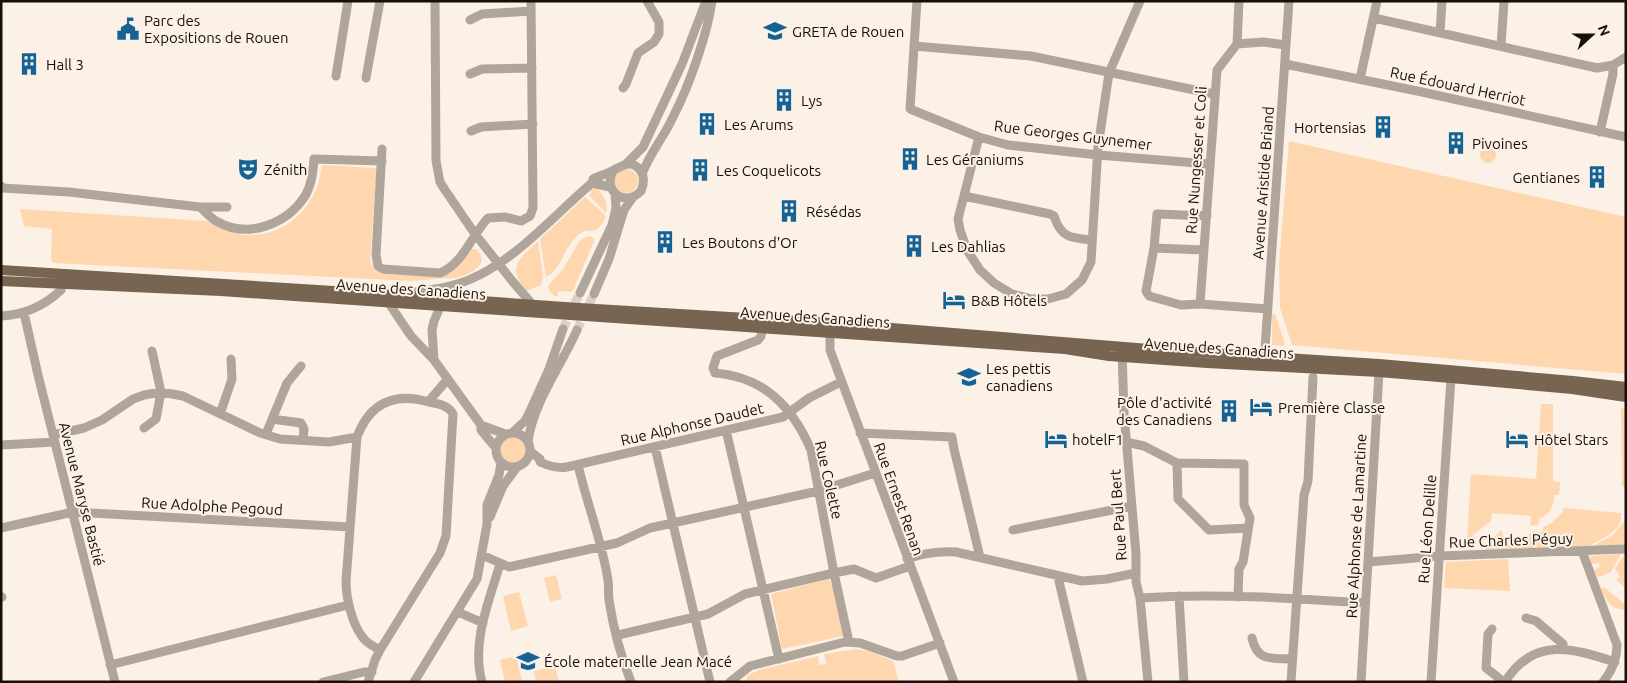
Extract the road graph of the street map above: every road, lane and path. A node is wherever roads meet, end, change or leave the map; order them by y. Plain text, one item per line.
1 (348, 1) edge
2 (380, 1) edge
3 (435, 1) edge
4 (531, 1) edge
5 (647, 1) edge
6 (706, 1) edge
7 (712, 1) edge
8 (917, 1) edge
9 (1239, 1) edge
10 (1289, 1) edge
11 (1377, 1) edge
12 (1442, 1) edge
13 (1504, 1) edge
14 (1138, 2) edge
15 (531, 11) junction
16 (1374, 18) junction
17 (470, 20) dead end
18 (1440, 33) junction
19 (1237, 44) junction
20 (1286, 45) junction
21 (914, 46) junction
22 (1501, 46) junction
23 (1626, 57) edge
24 (1284, 64) junction
25 (1613, 65) junction
26 (532, 68) junction
27 (1109, 73) junction
28 (470, 74) dead end
29 (336, 76) dead end
30 (366, 78) dead end
31 (1360, 79) junction
32 (623, 88) dead end
33 (1214, 94) junction
34 (533, 124) junction
35 (471, 132) dead end
36 (1600, 132) junction
37 (979, 137) junction
38 (1626, 137) edge
39 (382, 149) dead end
40 (1098, 155) junction
41 (382, 161) junction
42 (626, 164) junction
43 (1209, 164) junction
44 (613, 171) junction
45 (642, 174) junction
46 (592, 183) junction
47 (1, 186) edge
48 (613, 190) junction
49 (964, 196) junction
50 (633, 197) junction
51 (200, 207) junction
52 (227, 207) dead end
53 (1207, 216) junction
54 (475, 234) junction
55 (1092, 240) junction
56 (1154, 248) junction
57 (1204, 250) junction
58 (499, 264) junction
59 (1, 270) edge
60 (61, 278) junction
61 (1, 281) edge
62 (580, 293) tunnel mouth
63 (594, 294) tunnel mouth
64 (397, 295) junction
65 (388, 302) junction
66 (532, 304) junction
67 (1200, 304) junction
68 (441, 306) junction
69 (1268, 309) junction
70 (24, 314) junction
71 (1, 316) edge
72 (830, 328) junction
73 (564, 329) tunnel mouth
74 (762, 329) junction
75 (577, 330) tunnel mouth
76 (152, 351) dead end
77 (1122, 351) junction
78 (231, 359) dead end
79 (434, 360) junction
80 (1264, 362) junction
81 (301, 366) dead end
82 (1379, 372) junction
83 (1313, 378) dead end
84 (1451, 378) junction
85 (447, 380) junction
86 (841, 382) junction
87 (1626, 388) edge
88 (162, 392) junction
89 (1626, 397) edge
90 (429, 402) junction
91 (790, 413) junction
92 (220, 414) junction
93 (272, 419) junction
94 (481, 425) junction
95 (144, 428) dead end
96 (726, 430) junction
97 (860, 432) junction
98 (509, 433) junction
99 (266, 434) junction
100 (357, 437) junction
101 (54, 439) junction
102 (303, 440) junction
103 (1126, 442) junction
104 (1, 445) edge
105 (529, 446) junction
106 (655, 447) junction
107 (496, 448) junction
108 (540, 462) junction
109 (501, 463) junction
110 (1177, 463) junction
111 (521, 465) junction
112 (578, 465) junction
113 (875, 473) junction
114 (818, 491) junction
115 (1132, 506) junction
116 (745, 508) junction
117 (73, 512) junction
118 (487, 524) junction
119 (674, 524) junction
120 (1, 528) edge
121 (350, 528) junction
122 (1248, 528) junction
123 (1013, 530) dead end
124 (600, 546) junction
125 (1626, 549) edge
126 (1582, 551) junction
127 (484, 556) junction
128 (1439, 556) junction
129 (980, 557) junction
130 (1368, 562) junction
131 (908, 563) junction
132 (500, 564) junction
133 (834, 573) junction
134 (1136, 573) junction
135 (1058, 577) junction
136 (763, 590) junction
137 (1179, 596) junction
138 (1238, 597) junction
139 (1140, 598) junction
140 (1296, 599) junction
141 (1365, 603) junction
142 (348, 605) junction
143 (458, 612) junction
144 (695, 617) junction
145 (1526, 618) dead end
146 (483, 623) junction
147 (1492, 629) dead end
148 (618, 635) junction
149 (1252, 638) dead end
150 (850, 642) junction
151 (940, 643) junction
152 (1563, 649) junction
153 (380, 650) junction
154 (1292, 658) junction
155 (779, 659) junction
156 (1615, 662) junction
157 (110, 665) junction
158 (372, 672) junction
159 (738, 678) edge
160 (115, 682) edge
161 (323, 682) edge
162 (368, 682) edge
163 (414, 682) edge
164 (482, 682) edge
165 (631, 682) edge
166 (710, 682) edge
167 (730, 682) edge
168 (954, 682) edge
169 (1083, 682) edge
170 (1148, 682) edge
171 (1184, 682) edge
172 (1291, 682) edge
173 (1361, 682) edge
174 (1431, 682) edge
175 (1505, 682) edge
176 (1603, 682) edge

1 - 29 street
2 - 30 street
3 - 54 street
4 - 15 street
5 - 32 street
6 - 42 street
7 - 45 street
8 - 21 street
9 - 19 street
10 - 20 street, Avenue Aristide Briand
11 - 16 street
12 - 18 street
13 - 22 street
14 - 27 street
15 - 17 street
15 - 26 street
16 - 18 street
16 - 31 street
18 - 22 street
19 - 20 street
19 - 33 street, Rue Nungesser et Coli
20 - 24 street, Avenue Aristide Briand
21 - 27 street
21 - 37 street, Rue Georges Guynemer
22 - 25 street
23 - 25 street
24 - 31 street, Rue Édouard Herriot
24 - 69 street, Avenue Aristide Briand
25 - 36 street
26 - 28 street
26 - 34 street
27 - 33 street
27 - 40 street
31 - 36 street, Rue Édouard Herriot
33 - 43 street, Rue Nungesser et Coli
34 - 35 street
34 - 54 street
36 - 38 street, Rue Édouard Herriot
37 - 40 street, Rue Georges Guynemer
37 - 49 street
39 - 41 street
40 - 43 street, Rue Georges Guynemer
40 - 55 street
41 - 51 street
41 - 54 street
42 - 44 street
42 - 45 street
43 - 53 street, Rue Nungesser et Coli
44 - 46 street
44 - 48 street
45 - 50 street
46 - 48 street
46 - 58 street
47 - 51 street
48 - 50 street
48 - 62 street
49 - 55 street
49 - 55 street
50 - 63 street
51 - 52 street
53 - 56 street
53 - 57 street, Rue Nungesser et Coli
54 - 58 street
56 - 57 street
56 - 67 street
57 - 67 street, Rue Nungesser et Coli
58 - 64 street
58 - 66 street
59 - 60 main road, Avenue des Canadiens
60 - 61 main road, Avenue des Canadiens
60 - 64 main road, Avenue des Canadiens
60 - 65 main road, Avenue des Canadiens
60 - 70 street
64 - 66 main road, Avenue des Canadiens
65 - 68 main road, Avenue des Canadiens
65 - 79 street
66 - 72 main road, Avenue des Canadiens
67 - 69 street
68 - 74 main road, Avenue des Canadiens
68 - 79 street
69 - 80 street, Avenue Aristide Briand
70 - 71 street
70 - 101 street, Avenue Maryse Bastié
72 - 74 main road, Avenue des Canadiens
72 - 77 main road, Avenue des Canadiens
72 - 86 street, Rue Ernest Renan
73 - 98 street
74 - 91 street, Rue Colette
75 - 105 street
76 - 88 street
77 - 80 main road, Avenue des Canadiens
77 - 103 street, Rue Paul Bert
78 - 92 street
79 - 85 street
80 - 82 main road, Avenue des Canadiens
80 - 87 main road, Avenue des Canadiens
81 - 93 street
82 - 84 main road, Avenue des Canadiens
82 - 130 street, Rue Alphonse de Lamartine
83 - 140 street
84 - 89 main road, Avenue des Canadiens
84 - 128 street, Rue Léon Delille
85 - 90 street
85 - 94 street
86 - 91 street, Rue Alphonse Daudet
86 - 97 street, Rue Ernest Renan
88 - 92 street
88 - 95 street
88 - 101 street
90 - 100 street
90 - 153 street
91 - 96 street, Rue Alphonse Daudet
91 - 114 street, Rue Colette
92 - 99 street
93 - 99 street
93 - 102 street
94 - 98 street
94 - 107 street
96 - 106 street, Rue Alphonse Daudet
96 - 116 street
97 - 113 street, Rue Ernest Renan
97 - 129 street
98 - 105 street
98 - 107 street
99 - 102 street
100 - 102 street
100 - 121 street
101 - 104 street
101 - 117 street, Avenue Maryse Bastié
103 - 110 street
103 - 115 street, Rue Paul Bert
105 - 108 street
105 - 111 street
106 - 112 street, Rue Alphonse Daudet
106 - 119 street
107 - 109 street
108 - 111 street, Rue Alphonse Daudet
108 - 112 street, Rue Alphonse Daudet
109 - 111 street
109 - 118 street
110 - 122 street
110 - 122 street
111 - 118 street
112 - 124 street
113 - 114 street
113 - 131 street, Rue Ernest Renan
114 - 116 street
114 - 133 street, Rue Colette
115 - 123 street
115 - 134 street, Rue Paul Bert
116 - 119 street
116 - 136 street
117 - 120 street, Rue Adolphe Pegoud
117 - 121 street, Rue Adolphe Pegoud
117 - 157 street, Avenue Maryse Bastié
118 - 127 street
119 - 124 street
119 - 144 street
121 - 142 street
122 - 138 street
124 - 132 street
124 - 148 street
125 - 126 street, Rue Charles Péguy
126 - 128 street, Rue Charles Péguy
126 - 156 street
127 - 132 street
127 - 143 street
128 - 130 street, Rue Charles Péguy
128 - 174 street, Rue Léon Delille
129 - 131 street
129 - 135 street
130 - 141 street, Rue Alphonse de Lamartine
131 - 133 street
131 - 151 street, Rue Ernest Renan
132 - 146 street
133 - 136 street
133 - 150 street, Rue Colette
134 - 135 street
134 - 139 street, Rue Paul Bert
135 - 169 street
136 - 144 street
136 - 155 street
137 - 138 street
137 - 139 street
137 - 171 street
138 - 140 street
139 - 170 street, Rue Paul Bert
140 - 141 street
140 - 154 street
141 - 173 street, Rue Alphonse de Lamartine
142 - 153 street
142 - 157 street
143 - 146 street
143 - 163 street
144 - 148 street
144 - 166 street
145 - 152 street
146 - 164 street
147 - 175 street
148 - 165 street
149 - 154 street
150 - 151 street
150 - 155 street
151 - 168 street, Rue Ernest Renan
152 - 156 street
152 - 175 street
153 - 158 street
154 - 172 street
155 - 159 street
156 - 176 street
157 - 160 street, Avenue Maryse Bastié
158 - 161 street
158 - 162 street
159 - 167 street

